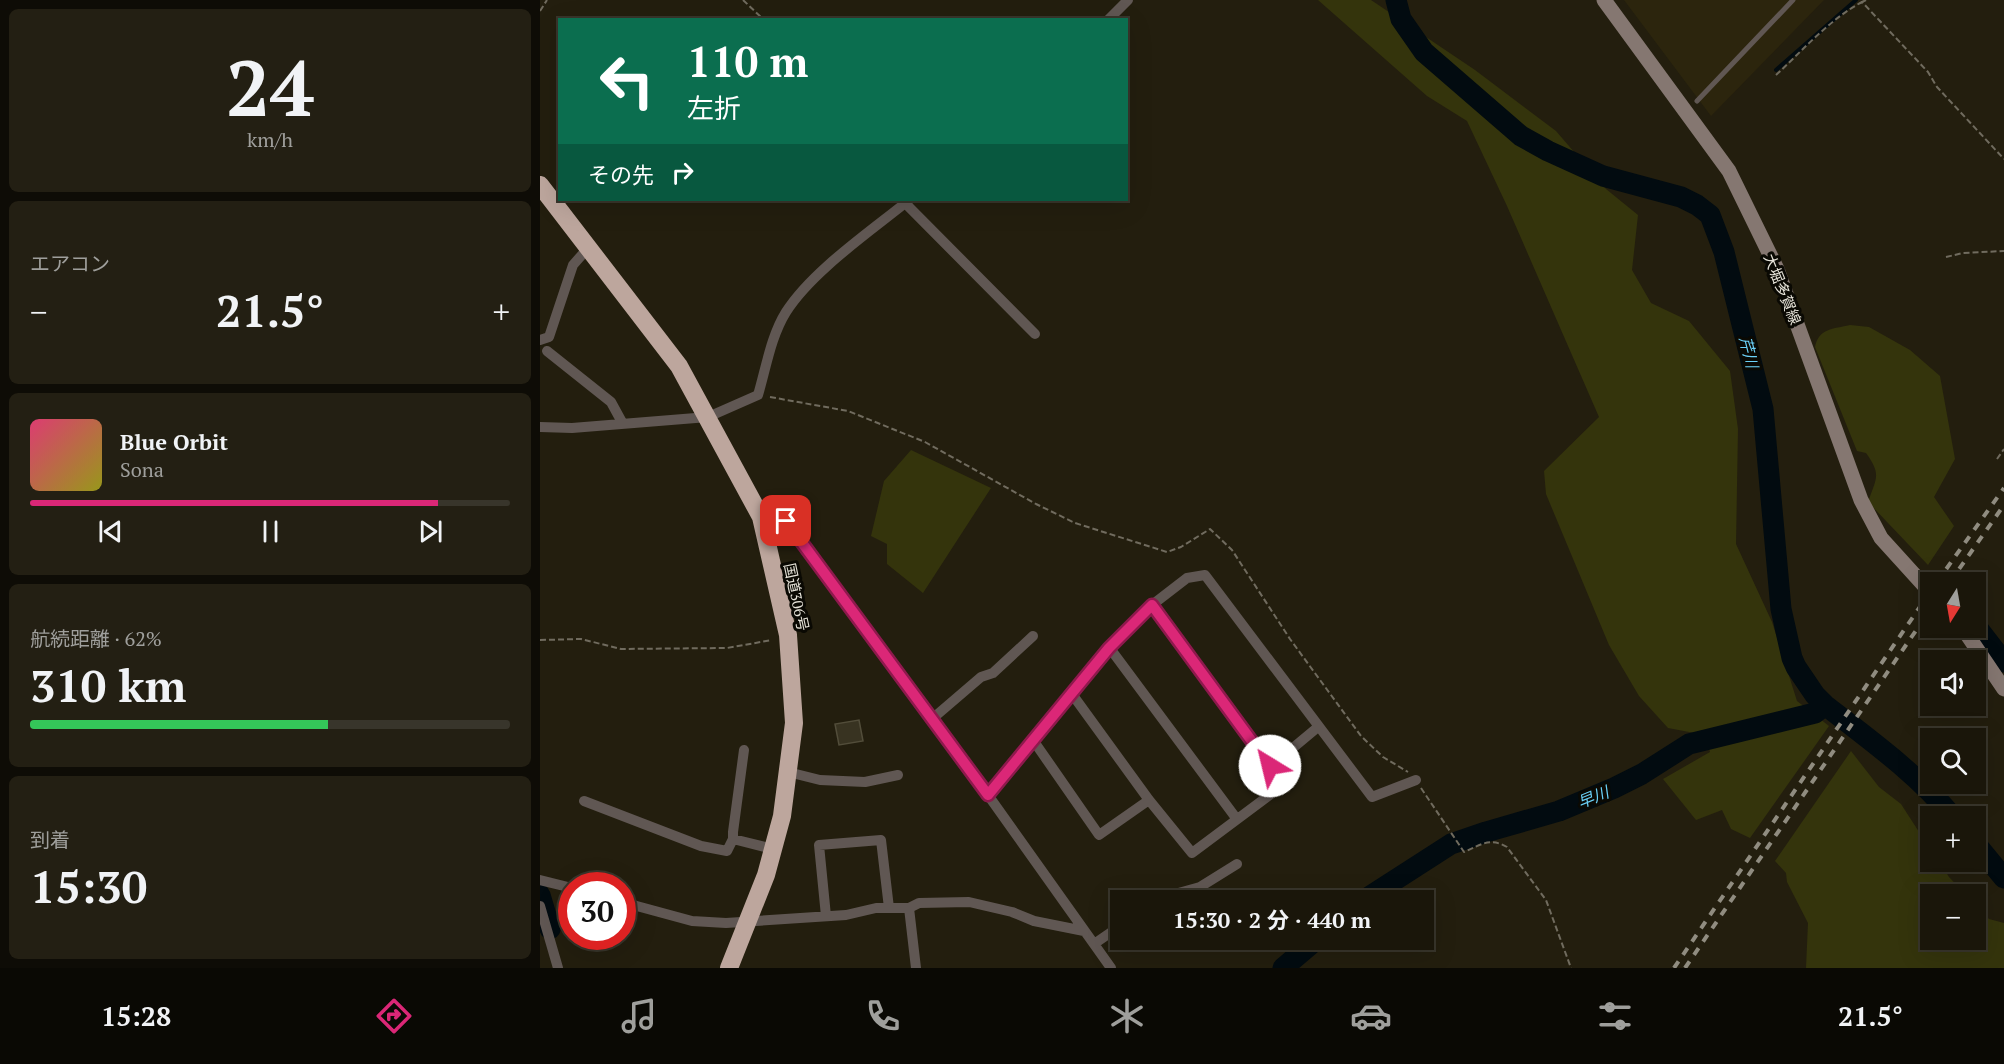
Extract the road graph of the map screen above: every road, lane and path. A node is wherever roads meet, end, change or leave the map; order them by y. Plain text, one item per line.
1 (547, 0) edge
2 (743, 0) edge
3 (1128, 0) edge
4 (1604, 0) edge
5 (1793, 0) edge
6 (1864, 1) edge
7 (540, 11) edge
8 (762, 18) edge
9 (1110, 18) edge
10 (1776, 75) dead end
11 (1697, 101) dead end
12 (2004, 159) edge
13 (540, 185) edge
14 (907, 201) edge
15 (588, 248) junction
16 (2004, 251) edge
17 (1946, 257) dead end
18 (1035, 334) dead end
19 (540, 340) edge
20 (547, 351) dead end
21 (758, 395) junction
22 (708, 417) junction
23 (623, 424) junction
24 (540, 427) edge
25 (2004, 448) edge
26 (1997, 459) dead end
27 (761, 517) junction
28 (1920, 581) edge
29 (1152, 605) junction
30 (1033, 636) dead end
31 (1969, 638) edge
32 (540, 640) edge
33 (772, 640) dead end
34 (1109, 648) junction
35 (2004, 689) edge
36 (1072, 694) junction
37 (932, 719) junction
38 (1318, 727) junction
39 (1033, 740) junction
40 (744, 750) dead end
41 (1270, 766) junction
42 (788, 772) junction
43 (898, 775) dead end
44 (1416, 780) junction
45 (988, 795) junction
46 (1149, 800) junction
47 (584, 801) dead end
48 (1236, 818) junction
49 (733, 839) junction
50 (773, 849) junction
51 (1237, 864) dead end
52 (540, 880) edge
53 (558, 884) edge
54 (1191, 890) edge
55 (540, 906) edge
56 (636, 906) edge
57 (889, 908) junction
58 (909, 908) junction
59 (826, 916) junction
60 (748, 921) junction
61 (1084, 931) junction
62 (1110, 933) edge
63 (1094, 944) junction
64 (558, 968) edge
65 (729, 968) edge
66 (916, 968) edge
67 (1111, 968) edge
68 (1571, 968) edge

1 - 7 path
2 - 8 path
3 - 9 street
4 - 28 main road, 大堀多賀線
5 - 11 lane
6 - 10 path
6 - 12 path
13 - 15 highway, 国道306号
14 - 18 street
14 - 21 street
15 - 19 street
15 - 22 highway, 国道306号
16 - 17 path
20 - 23 street
21 - 22 street
21 - 44 path
22 - 23 street
22 - 27 highway, 国道306号
23 - 24 street
25 - 26 path
27 - 37 street
27 - 42 highway, 国道306号
29 - 34 street
29 - 38 street
29 - 41 street
30 - 37 street
31 - 35 main road
32 - 33 path
34 - 36 street
34 - 48 street
36 - 39 street
36 - 46 street
37 - 45 street
38 - 41 street
38 - 44 street
39 - 45 street
39 - 46 street
40 - 49 street
41 - 48 street
42 - 43 street
42 - 50 highway, 国道306号
44 - 68 path
45 - 61 street
46 - 48 street
47 - 49 street
49 - 50 street
50 - 60 highway, 国道306号
51 - 54 street
52 - 53 street
55 - 64 street
56 - 60 street
57 - 58 street
57 - 59 street
57 - 59 street
58 - 61 street
58 - 66 street
59 - 60 street
60 - 65 highway, 国道306号
61 - 63 street
62 - 63 street
63 - 67 street

